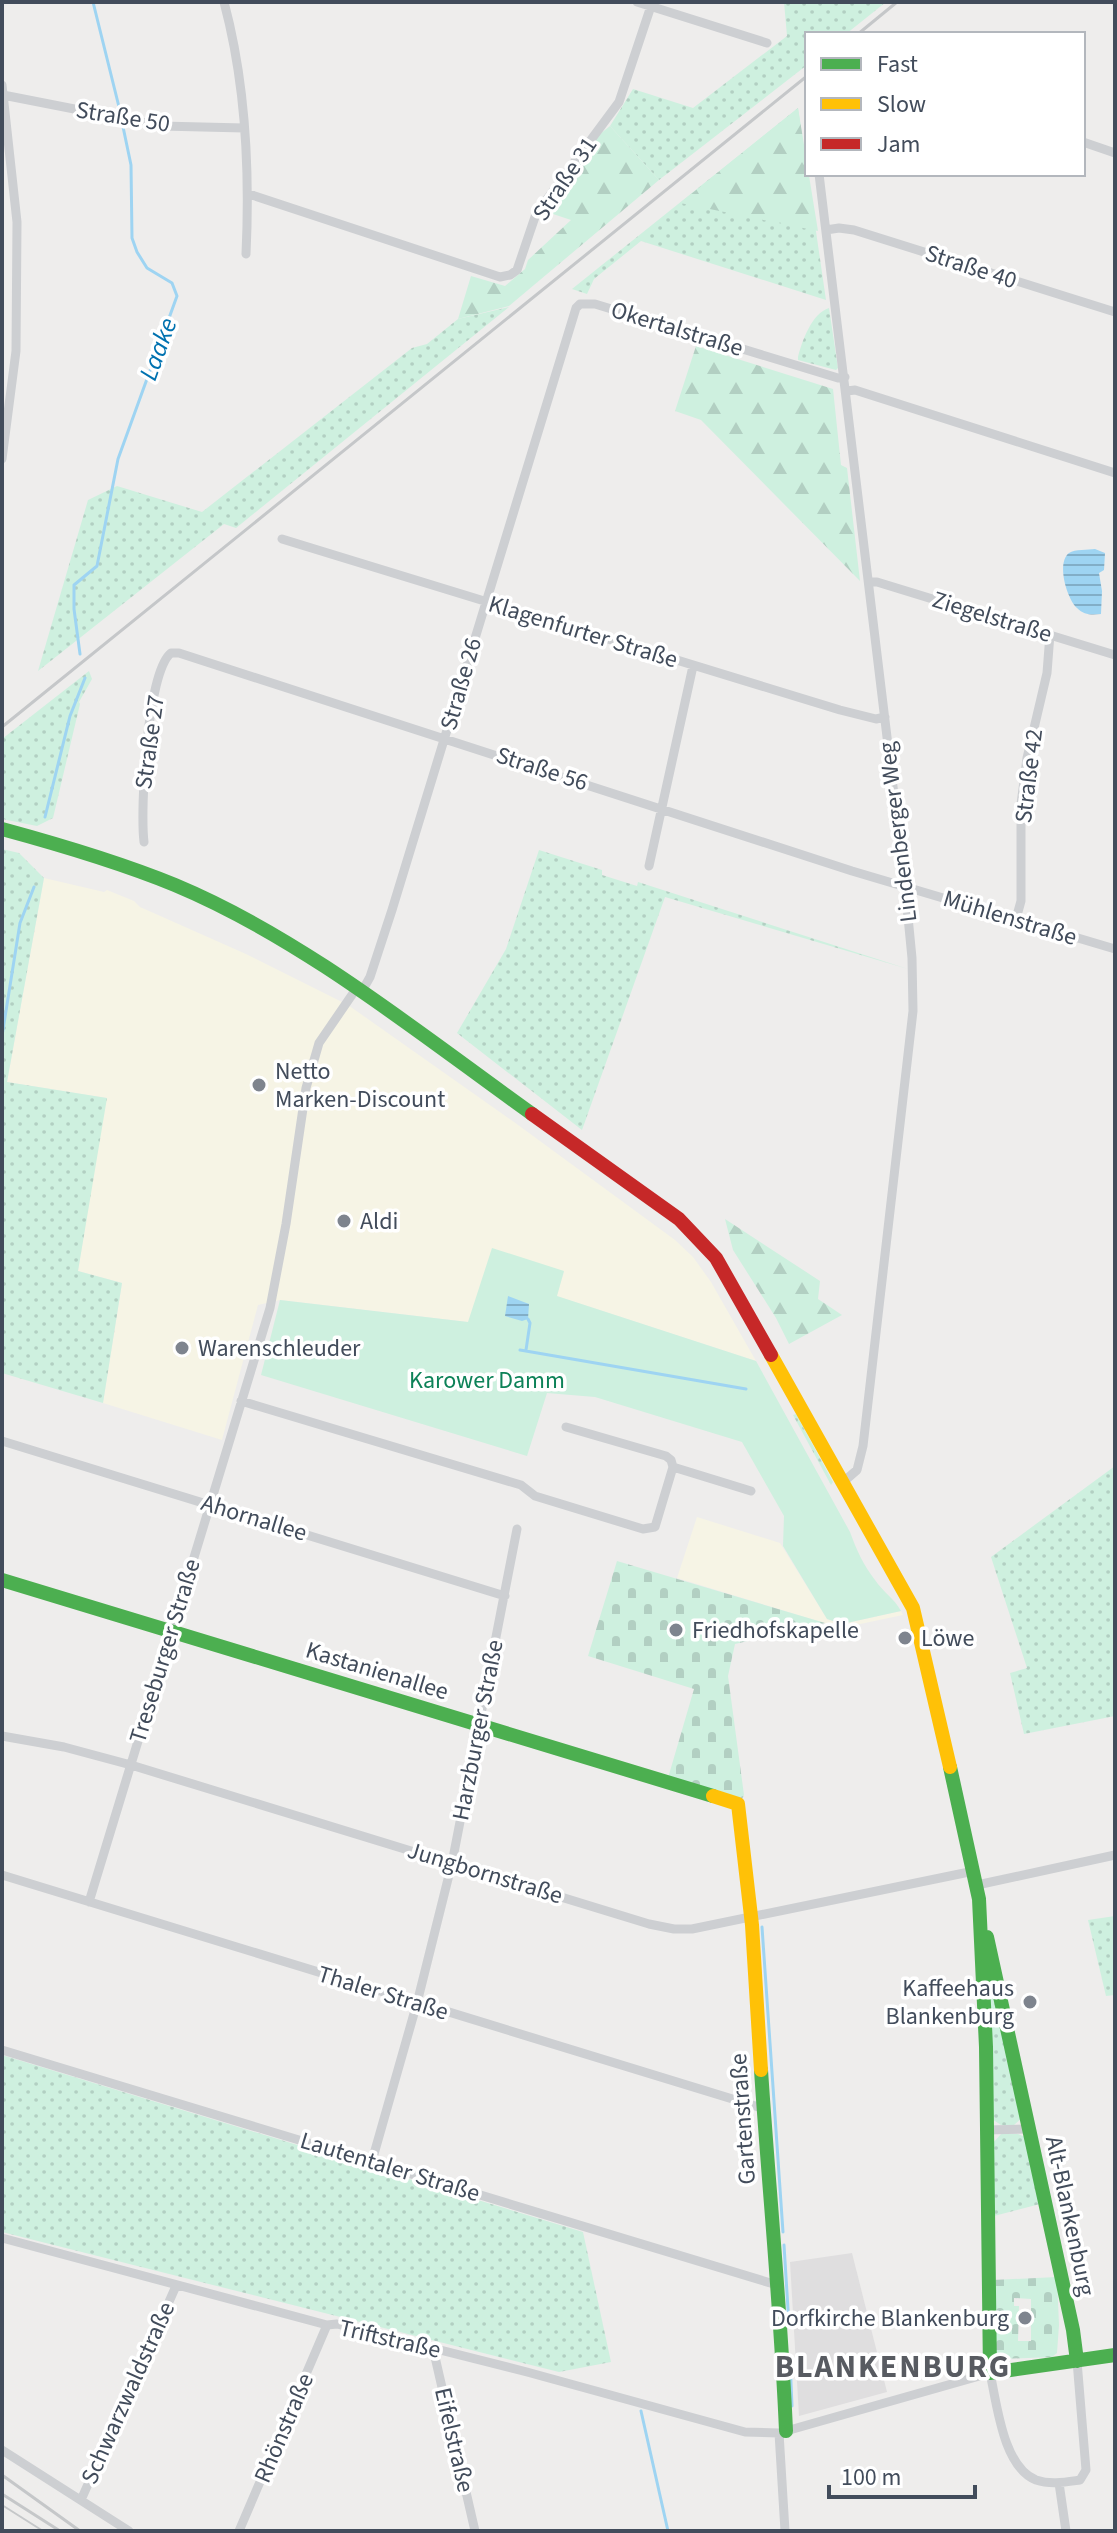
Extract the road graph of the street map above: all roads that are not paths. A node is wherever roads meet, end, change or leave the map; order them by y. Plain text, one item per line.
1 (224, 2) edge
2 (637, 2) edge
3 (651, 6) junction
4 (767, 43) dead end
5 (2, 85) edge
6 (3, 96) edge
7 (244, 128) junction
8 (1085, 143) edge
9 (1115, 153) edge
10 (819, 176) edge
11 (249, 194) junction
12 (826, 230) junction
13 (246, 254) dead end
14 (1115, 312) edge
15 (555, 373) joint
16 (845, 377) junction
17 (847, 391) junction
18 (6, 402) edge
19 (2, 459) edge
20 (1115, 473) edge
21 (282, 539) dead end
22 (869, 582) junction
23 (485, 602) junction
24 (1050, 634) junction
25 (179, 653) joint
26 (1115, 655) edge
27 (693, 666) junction
28 (885, 717) junction
29 (445, 737) junction
30 (661, 809) junction
31 (2, 829) edge
32 (144, 842) dead end
33 (649, 866) dead end
34 (905, 886) junction
35 (1016, 919) junction
36 (1115, 949) edge
37 (358, 991) junction
38 (241, 1401) junction
39 (566, 1427) dead end
40 (2, 1441) edge
41 (673, 1467) junction
42 (842, 1483) junction
43 (751, 1491) dead end
44 (210, 1505) junction
45 (517, 1529) dead end
46 (2, 1580) edge
47 (505, 1596) junction
48 (171, 1632) junction
49 (479, 1725) junction
50 (2, 1736) edge
51 (131, 1765) junction
52 (738, 1804) joint
53 (1115, 1855) edge
54 (452, 1863) junction
55 (2, 1875) edge
56 (976, 1878) junction
57 (89, 1902) junction
58 (751, 1917) junction
59 (980, 1918) junction
60 (417, 2003) junction
61 (2, 2050) edge
62 (765, 2109) junction
63 (1029, 2129) junction
64 (986, 2130) junction
65 (372, 2161) junction
66 (2, 2238) edge
67 (777, 2285) junction
68 (176, 2286) junction
69 (327, 2325) junction
70 (437, 2349) junction
71 (1115, 2355) edge
72 (1077, 2361) junction
73 (990, 2373) junction
74 (783, 2432) junction
75 (2, 2450) edge
76 (1059, 2483) junction
77 (81, 2500) junction
78 (129, 2531) edge
79 (239, 2531) edge
80 (475, 2531) edge
81 (785, 2531) edge
82 (1066, 2531) edge

1 - 7 street
2 - 3 street
3 - 4 street
3 - 11 street, Straße 31
5 - 6 street
6 - 7 street, Straße 50
6 - 18 street
7 - 11 street
8 - 9 street
10 - 12 street, Lindenberger Weg
11 - 13 street
12 - 14 street, Straße 40
12 - 16 street, Lindenberger Weg
15 - 16 street, Okertalstraße
15 - 23 street, Straße 26
16 - 17 street, Lindenberger Weg
17 - 20 street
17 - 22 street, Lindenberger Weg
18 - 19 street
21 - 23 street, Klagenfurter Straße
22 - 24 street, Ziegelstraße
22 - 28 street, Lindenberger Weg
23 - 27 street, Klagenfurter Straße
23 - 29 street, Straße 26
24 - 26 street, Ziegelstraße
24 - 35 street, Straße 42
25 - 29 street, Straße 56
25 - 32 street, Straße 27
27 - 28 street, Klagenfurter Straße
27 - 30 street
28 - 34 street, Lindenberger Weg
29 - 30 street, Straße 56
29 - 37 street, Straße 26
30 - 33 street
30 - 34 street, Straße 56
31 - 37 main road
34 - 35 street, Mühlenstraße
34 - 42 street, Lindenberger Weg
35 - 36 street, Mühlenstraße
37 - 38 street, Treseburger Straße
37 - 42 main road
38 - 41 street
38 - 44 street, Treseburger Straße
39 - 41 street
40 - 44 street, Ahornallee
41 - 43 street
42 - 56 main road, Alt-Blankenburg
44 - 47 street, Ahornallee
44 - 48 street, Treseburger Straße
45 - 47 street, Harzburger Straße
46 - 48 main road, Kastanienallee
47 - 49 street, Harzburger Straße
48 - 49 main road, Kastanienallee
48 - 51 street, Treseburger Straße
49 - 52 main road, Kastanienallee
49 - 54 street, Harzburger Straße
50 - 51 street, Jungbornstraße
51 - 54 street, Jungbornstraße
51 - 57 street, Treseburger Straße
52 - 58 main road, Gartenstraße
53 - 56 street, Jungbornstraße
54 - 58 street, Jungbornstraße
54 - 60 street, Harzburger Straße
55 - 57 street, Thaler Straße
56 - 58 street, Jungbornstraße
56 - 59 main road, Alt-Blankenburg
57 - 60 street, Thaler Straße
58 - 62 main road, Gartenstraße
59 - 63 main road, Alt-Blankenburg
59 - 64 main road, Alt-Blankenburg
60 - 62 street, Thaler Straße
60 - 65 street, Harzburger Straße
61 - 65 street, Lautentaler Straße
62 - 67 main road, Gartenstraße
63 - 64 street, Alt-Blankenburg
63 - 72 main road, Alt-Blankenburg
64 - 73 main road, Alt-Blankenburg
65 - 67 street, Lautentaler Straße
66 - 68 street, Triftstraße
67 - 74 main road, Gartenstraße
68 - 69 street, Triftstraße
68 - 77 street, Schwarzwaldstraße
69 - 70 street, Triftstraße
69 - 79 street, Rhönstraße
70 - 74 street, Triftstraße
70 - 80 street, Eifelstraße
71 - 72 main road
72 - 73 main road
72 - 76 street, Alt-Blankenburg
73 - 74 street, Triftstraße
73 - 76 street, Alt-Blankenburg
74 - 81 street
75 - 77 street
76 - 82 street
77 - 78 street

